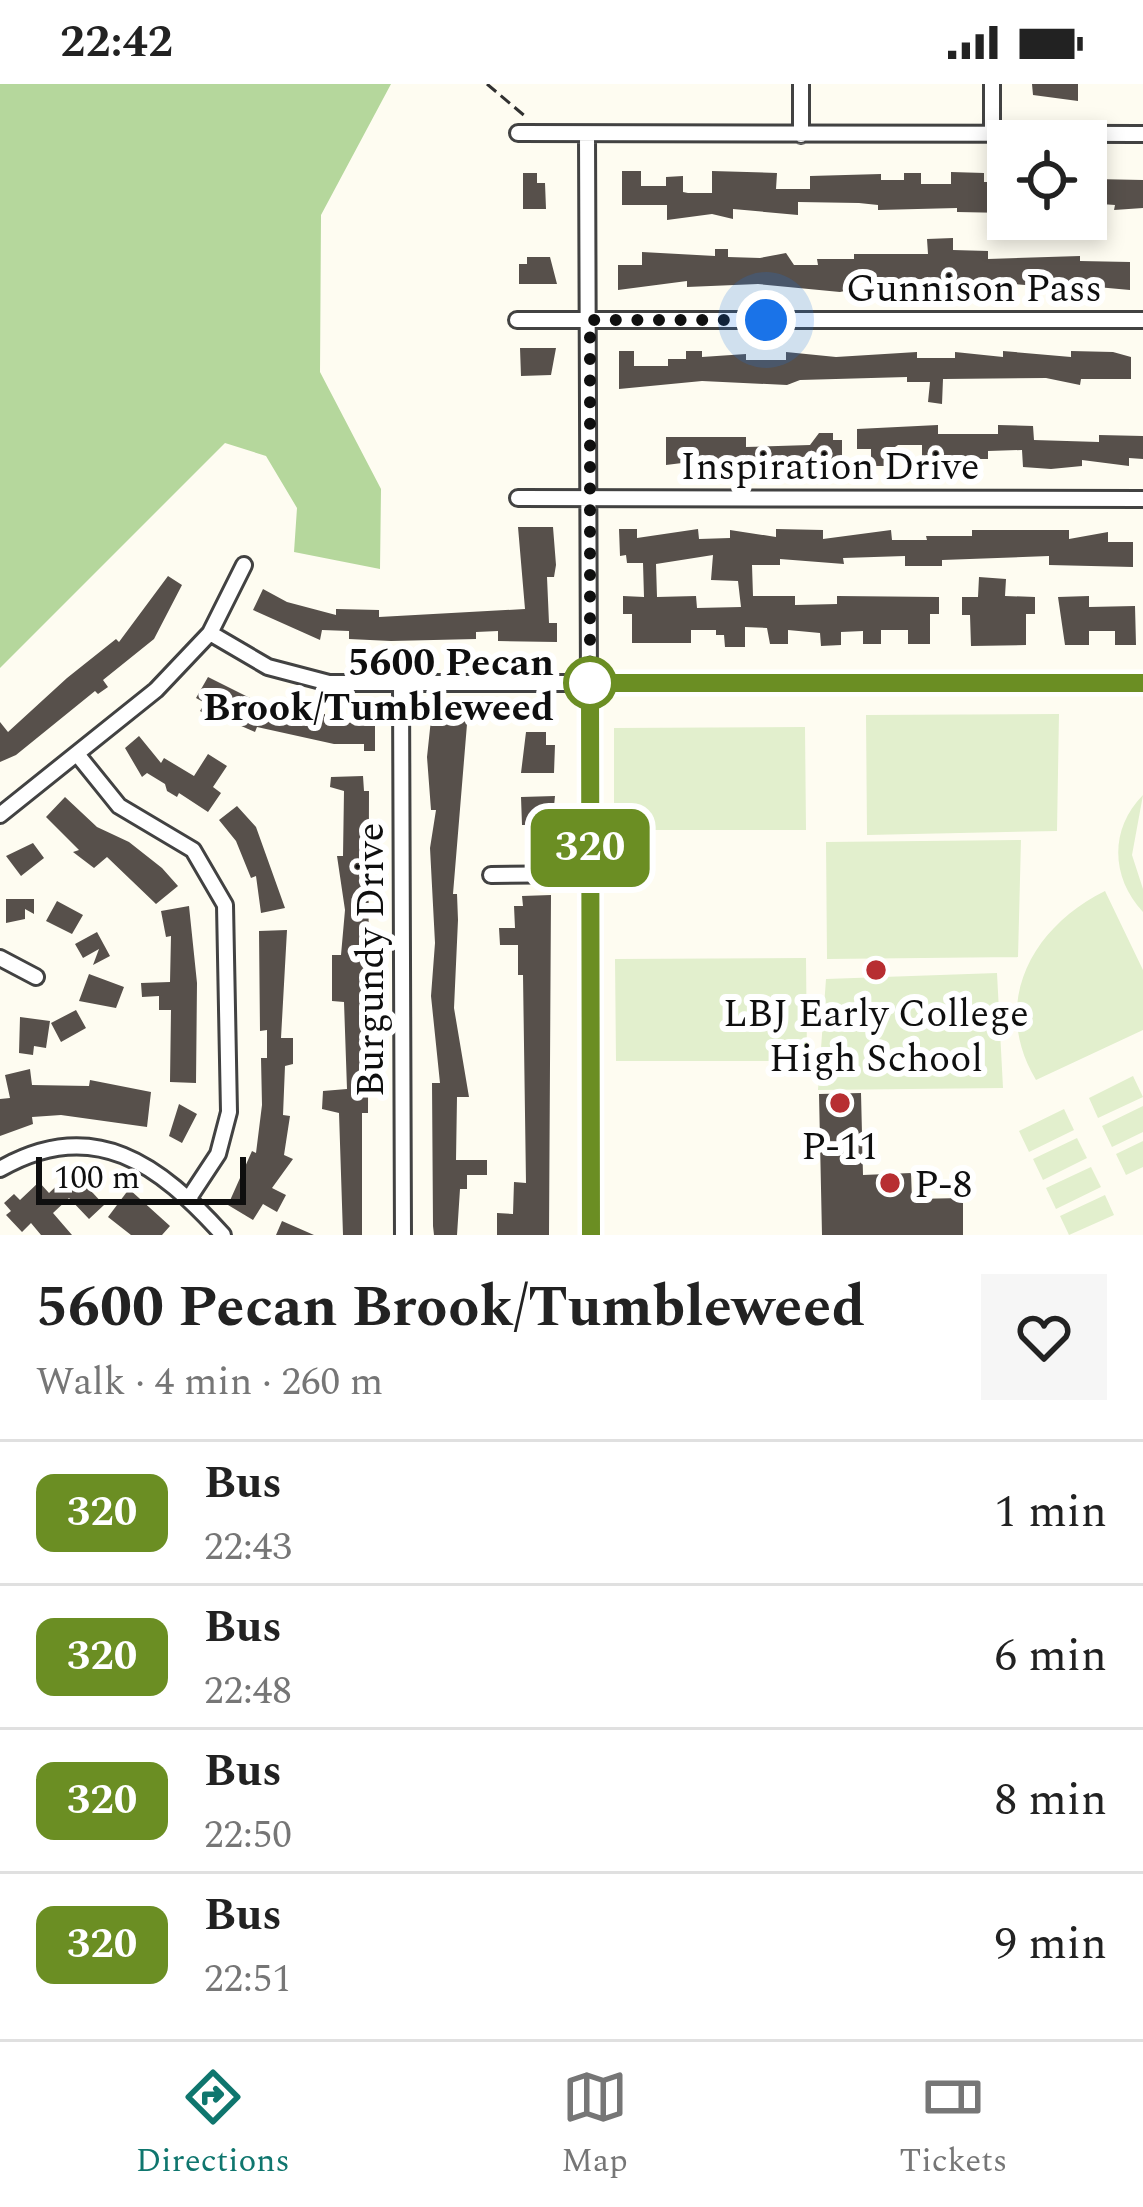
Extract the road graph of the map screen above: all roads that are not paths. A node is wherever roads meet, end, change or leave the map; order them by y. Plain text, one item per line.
1 (801, 84) edge
2 (992, 84) edge
3 (992, 120) edge
4 (518, 133) dead end
5 (587, 134) junction
6 (1107, 134) edge
7 (1143, 134) edge
8 (801, 135) junction
9 (987, 135) edge
10 (517, 320) dead end
11 (590, 320) junction
12 (1143, 320) edge
13 (518, 498) dead end
14 (589, 498) junction
15 (1143, 499) edge
16 (244, 565) dead end
17 (210, 633) junction
18 (590, 683) junction
19 (1143, 683) edge
20 (401, 684) junction
21 (77, 754) junction
22 (0, 815) edge
23 (590, 874) junction
24 (491, 875) dead end
25 (0, 958) edge
26 (36, 977) dead end
27 (0, 1169) edge
28 (189, 1198) junction
29 (223, 1235) edge
30 (403, 1235) edge
31 (591, 1235) edge

1 - 8 street
2 - 3 street
4 - 5 street
5 - 8 street
5 - 11 street
6 - 7 street
8 - 9 street
10 - 11 street, Gunnison Pass
11 - 12 street, Gunnison Pass
11 - 14 street
13 - 14 street, Inspiration Drive
14 - 15 street, Inspiration Drive
14 - 18 street
16 - 17 street
17 - 20 street
17 - 21 street
18 - 19 street
18 - 20 street
18 - 23 street
20 - 30 street, Burgundy Drive
21 - 22 street
21 - 28 street
23 - 24 street
23 - 31 street
25 - 26 street
27 - 28 street
28 - 29 street

